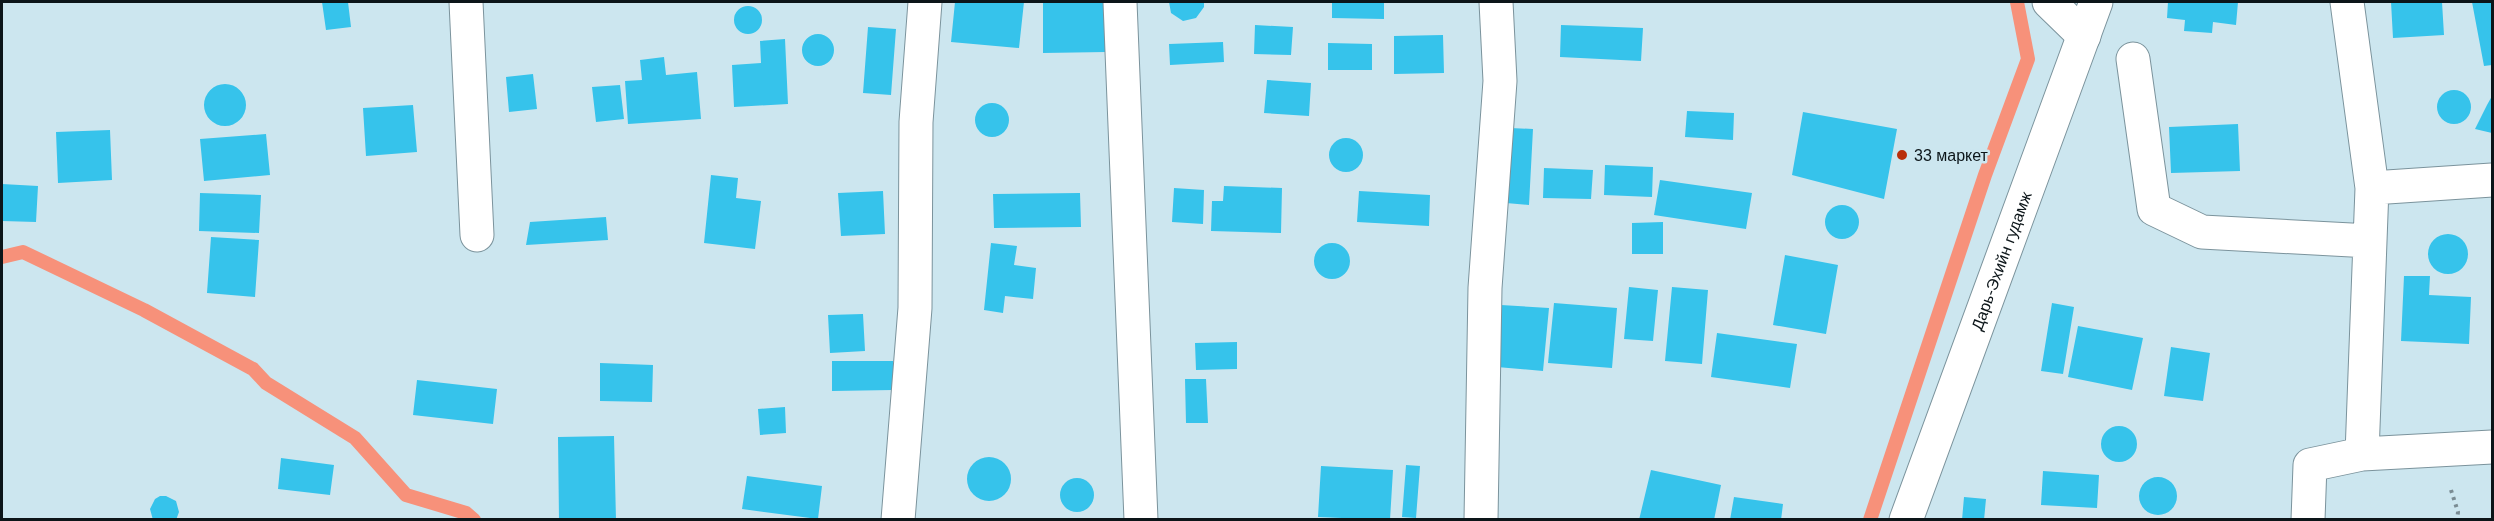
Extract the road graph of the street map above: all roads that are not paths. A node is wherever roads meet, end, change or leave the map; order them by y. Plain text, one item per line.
1 (466, 2) edge
2 (925, 2) edge
3 (1120, 2) edge
4 (1496, 2) edge
5 (2049, 2) edge
6 (2096, 2) edge
7 (2347, 2) edge
8 (2084, 36) junction
9 (2133, 59) dead end
10 (2493, 180) edge
11 (2372, 188) junction
12 (477, 235) dead end
13 (2370, 241) junction
14 (2493, 447) edge
15 (2362, 454) junction
16 (898, 519) edge
17 (1142, 519) edge
18 (1481, 519) edge
19 (1906, 519) edge
20 (2308, 519) edge

1 - 12 street
2 - 16 street
3 - 17 street
4 - 18 street
5 - 8 street
6 - 8 street, Дарь-Эхийн гудамж
7 - 11 street
8 - 19 street, Дарь-Эхийн гудамж
9 - 13 street
10 - 11 street
11 - 13 street
13 - 15 street
14 - 15 street
15 - 20 street

